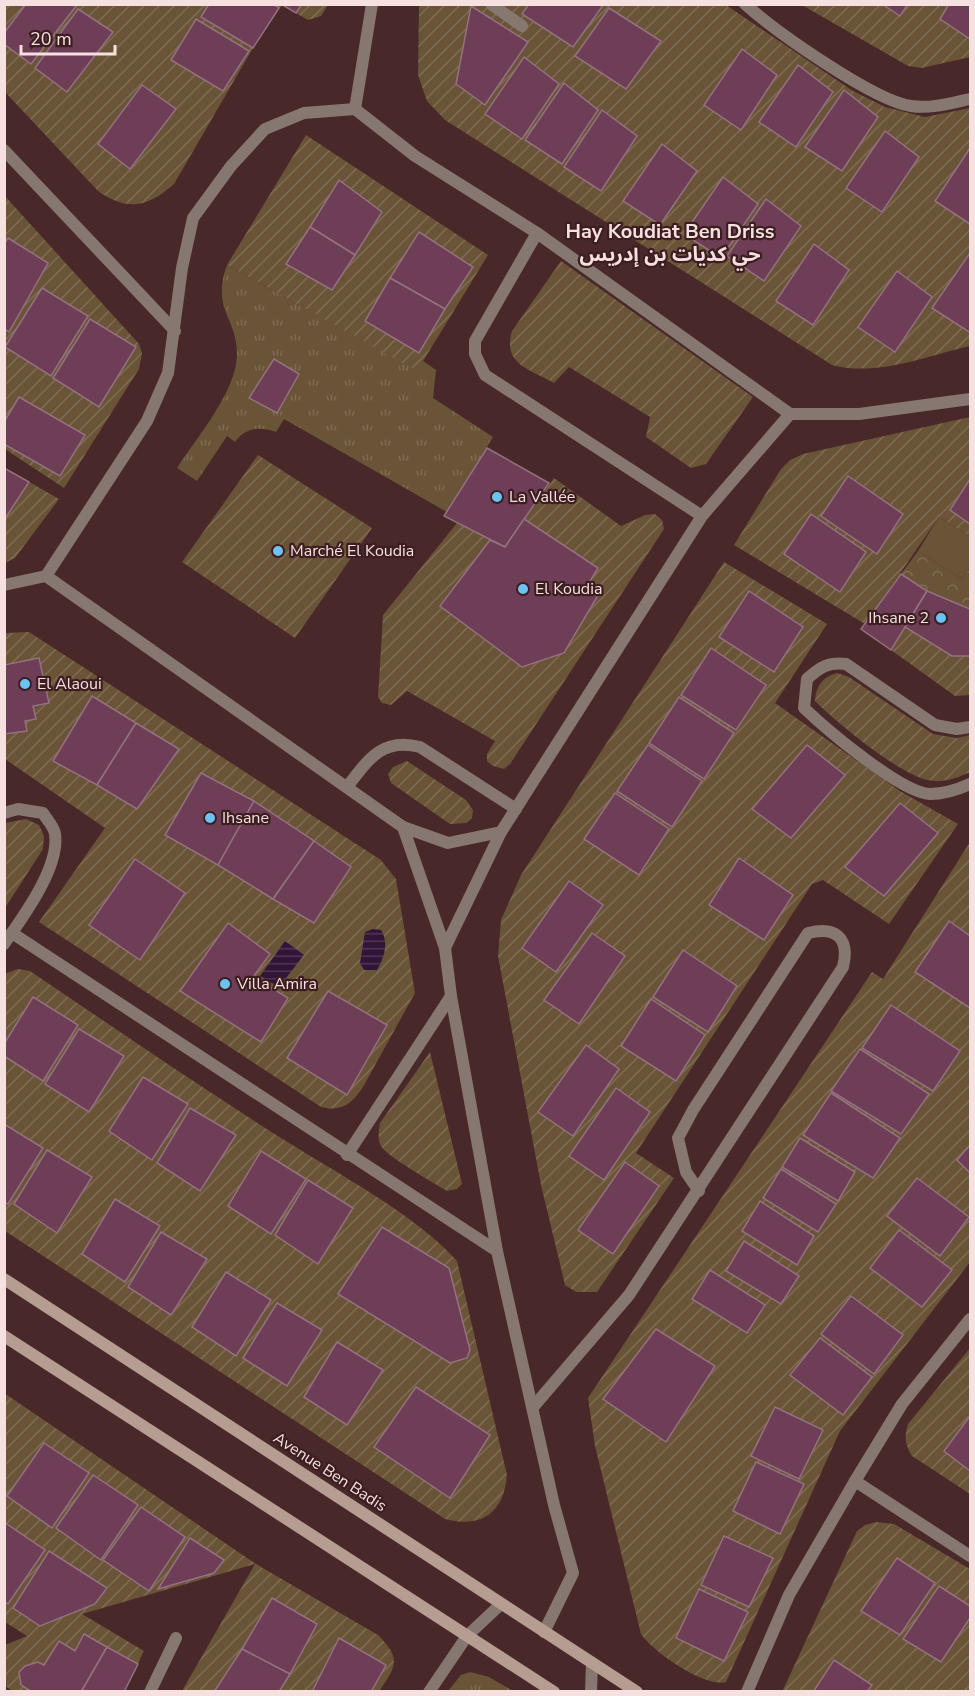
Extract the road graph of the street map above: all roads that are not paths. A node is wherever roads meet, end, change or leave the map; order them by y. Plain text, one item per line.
1 (372, 4) edge
2 (491, 4) edge
3 (745, 4) edge
4 (522, 26) dead end
5 (970, 99) edge
6 (355, 109) junction
7 (4, 150) edge
8 (537, 233) junction
9 (175, 331) junction
10 (970, 399) edge
11 (790, 414) junction
12 (702, 516) junction
13 (46, 576) junction
14 (4, 585) edge
15 (970, 727) edge
16 (970, 783) edge
17 (347, 787) junction
18 (516, 809) junction
19 (4, 813) edge
20 (403, 827) junction
21 (501, 832) junction
22 (12, 933) junction
23 (4, 944) edge
24 (445, 948) junction
25 (451, 996) junction
26 (347, 1155) junction
27 (699, 1191) junction
28 (497, 1251) junction
29 (4, 1279) edge
30 (970, 1319) edge
31 (4, 1336) edge
32 (534, 1406) junction
33 (855, 1481) junction
34 (970, 1556) edge
35 (501, 1604) junction
36 (544, 1632) junction
37 (467, 1636) junction
38 (176, 1638) dead end
39 (592, 1662) junction
40 (150, 1692) edge
41 (429, 1692) edge
42 (554, 1692) edge
43 (591, 1692) edge
44 (637, 1692) edge
45 (747, 1692) edge

1 - 6 street
2 - 4 street
3 - 5 street
6 - 8 street
6 - 9 street
7 - 9 street
8 - 11 street
8 - 12 street
9 - 13 street
10 - 11 street
11 - 12 street
12 - 18 street
13 - 14 street
13 - 17 street
15 - 16 street
17 - 18 street
17 - 20 street
18 - 21 street
19 - 22 street
20 - 21 street
20 - 24 street
21 - 24 street
22 - 23 street
22 - 26 street
24 - 25 street
25 - 26 street
25 - 28 street
26 - 28 street
27 - 27 street
27 - 32 street
28 - 32 street
29 - 35 main road, Avenue Ben Badis
30 - 33 street
31 - 37 main road
32 - 36 street
33 - 34 street
33 - 45 street
35 - 36 main road, Avenue Ben Badis
35 - 37 street
36 - 39 main road, Avenue Ben Badis
37 - 41 street
37 - 42 main road
38 - 40 street
39 - 43 street
39 - 44 main road, Avenue Ben Badis

